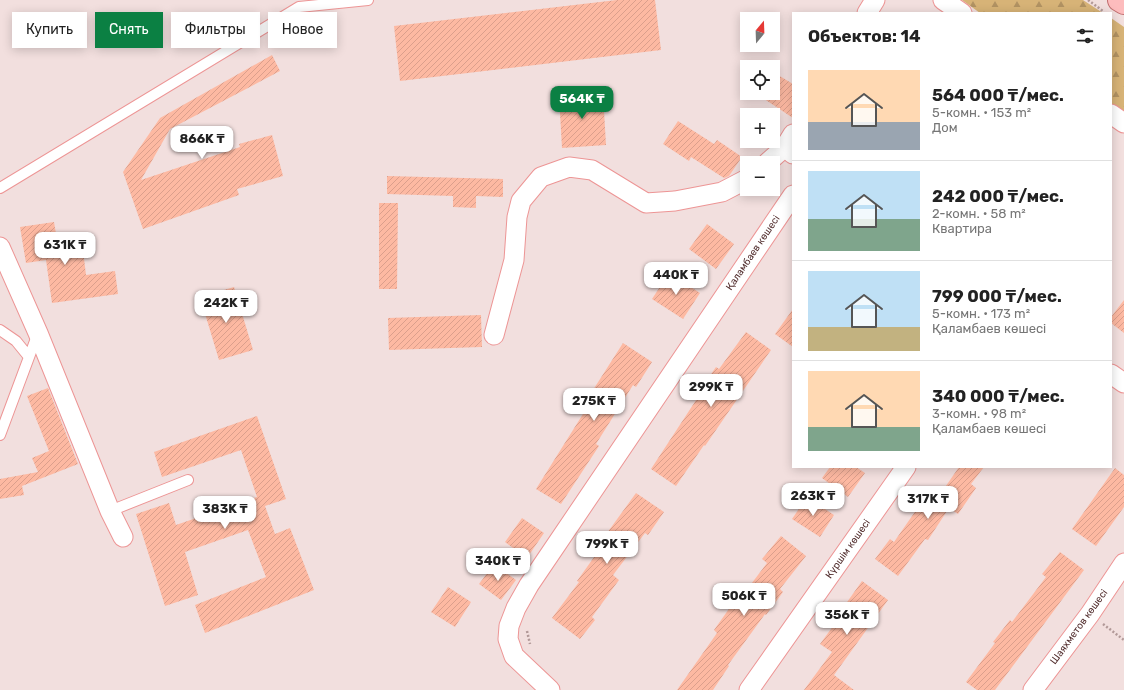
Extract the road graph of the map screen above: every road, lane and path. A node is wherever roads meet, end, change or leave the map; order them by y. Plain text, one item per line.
1 (368, 0) edge
2 (875, 0) edge
3 (943, 0) edge
4 (1088, 0) edge
5 (1119, 0) edge
6 (1124, 3) edge
7 (868, 12) edge
8 (961, 12) edge
9 (1106, 12) edge
10 (1112, 115) edge
11 (1124, 123) edge
12 (790, 145) edge
13 (776, 156) edge
14 (740, 183) edge
15 (0, 188) edge
16 (792, 196) edge
17 (0, 247) edge
18 (0, 330) edge
19 (38, 333) junction
20 (494, 335) dead end
21 (29, 356) junction
22 (1112, 375) edge
23 (1124, 383) edge
24 (0, 435) edge
25 (905, 468) edge
26 (188, 480) dead end
27 (110, 511) junction
28 (123, 537) dead end
29 (1124, 563) edge
30 (1090, 614) junction
31 (1124, 640) edge
32 (550, 690) edge
33 (748, 690) edge
34 (1033, 690) edge

1 - 15 lane
2 - 7 street
3 - 8 street
4 - 9 path
5 - 6 main road
10 - 11 street
12 - 13 street
14 - 20 street
16 - 32 street, Қаламбаев көшесі
17 - 19 street
18 - 21 lane
19 - 21 lane
19 - 27 street
21 - 24 lane
22 - 23 street
25 - 33 street, Күршім көшесі
26 - 27 lane
27 - 28 street
29 - 30 street, Шаяхметов көшесі
30 - 31 path
30 - 34 street, Шаяхметов көшесі

